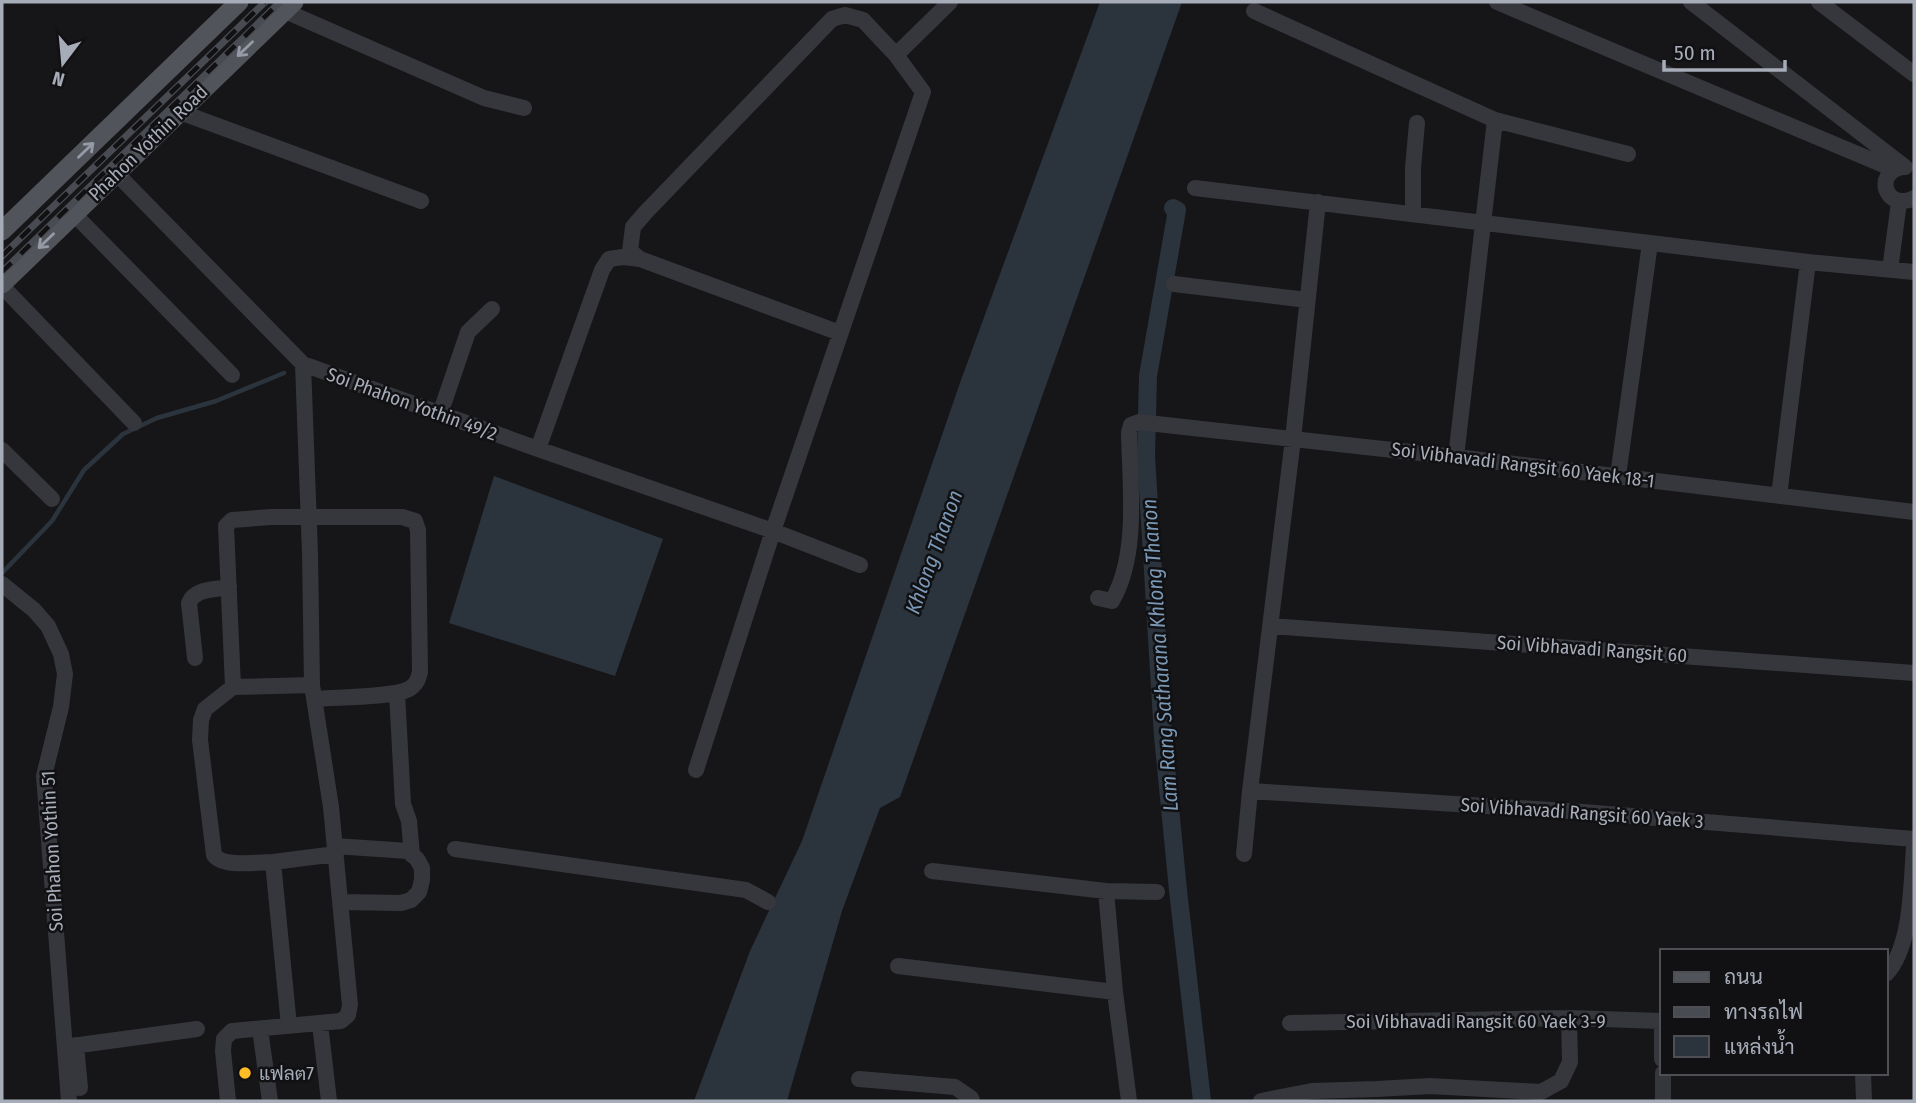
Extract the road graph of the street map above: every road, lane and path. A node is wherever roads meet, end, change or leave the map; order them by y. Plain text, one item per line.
1 (239, 2) edge
2 (950, 2) edge
3 (1497, 2) edge
4 (1691, 2) edge
5 (1819, 2) edge
6 (290, 6) edge
7 (1254, 11) dead end
8 (896, 55) junction
9 (1914, 75) edge
10 (524, 108) dead end
11 (180, 112) junction
12 (1495, 120) junction
13 (1417, 123) dead end
14 (1628, 154) dead end
15 (1904, 169) edge
16 (116, 173) junction
17 (1195, 188) dead end
18 (1907, 200) edge
19 (421, 201) dead end
20 (1318, 202) junction
21 (74, 214) junction
22 (1413, 214) junction
23 (1483, 223) junction
24 (2, 231) edge
25 (1650, 243) junction
26 (640, 259) junction
27 (1808, 262) junction
28 (1890, 270) junction
29 (1914, 272) edge
30 (1174, 284) dead end
31 (2, 285) edge
32 (1307, 300) junction
33 (492, 309) dead end
34 (840, 333) junction
35 (303, 364) junction
36 (232, 375) dead end
37 (440, 414) junction
38 (134, 423) dead end
39 (1293, 439) junction
40 (538, 449) junction
41 (2, 450) edge
42 (1456, 457) junction
43 (1618, 476) junction
44 (1779, 496) junction
45 (52, 499) dead end
46 (1914, 512) edge
47 (309, 517) junction
48 (773, 531) junction
49 (860, 565) dead end
50 (2, 584) edge
51 (229, 587) junction
52 (1098, 597) dead end
53 (1270, 626) junction
54 (195, 658) dead end
55 (1914, 673) edge
56 (233, 687) junction
57 (313, 692) junction
58 (397, 693) junction
59 (696, 770) dead end
60 (1250, 792) junction
61 (1914, 839) edge
62 (1914, 847) edge
63 (455, 849) dead end
64 (336, 850) junction
65 (1244, 854) dead end
66 (412, 855) junction
67 (273, 862) junction
68 (932, 871) dead end
69 (1106, 891) junction
70 (1157, 892) dead end
71 (341, 902) junction
72 (768, 902) dead end
73 (898, 966) dead end
74 (1888, 972) edge
75 (1115, 992) junction
76 (1569, 1018) junction
77 (1660, 1021) edge
78 (1290, 1023) dead end
79 (320, 1024) junction
80 (289, 1026) junction
81 (197, 1028) dead end
82 (260, 1029) junction
83 (71, 1046) junction
84 (1662, 1075) edge
85 (1863, 1075) edge
86 (859, 1079) dead end
87 (80, 1088) dead end
88 (69, 1101) edge
89 (228, 1101) edge
90 (270, 1101) edge
91 (328, 1101) edge
92 (972, 1101) edge
93 (1129, 1101) edge
94 (1261, 1101) edge
95 (1663, 1101) edge
96 (1864, 1101) edge

24 -> 1 main road, Phahon Yothin Road
2 - 8 street
3 - 15 street
4 - 15 street
5 - 9 street
6 - 10 street
6 -> 11 main road, Phahon Yothin Road
7 - 12 street
8 - 26 street
8 - 34 street
11 - 16 main road, Phahon Yothin Road
11 - 19 street
12 - 14 street
12 - 23 street
13 - 22 street
15 - 18 street
16 - 21 main road, Phahon Yothin Road
16 - 35 street, Soi Phahon Yothin 49/2
17 - 20 street
18 - 28 street
20 - 22 street
20 - 32 street
21 -> 31 main road, Phahon Yothin Road
21 - 36 street
22 - 23 street
23 - 25 street
23 - 42 street
25 - 27 street
25 - 43 street
26 - 34 street
26 - 40 street
27 - 28 street
27 - 44 street
28 - 29 street
30 - 32 street
31 - 38 street
32 - 39 street
33 - 37 street
34 - 48 street
35 - 37 street, Soi Phahon Yothin 49/2
35 - 47 street
37 - 40 street, Soi Phahon Yothin 49/2
39 - 42 street, Soi Vibhavadi Rangsit 60 Yaek 18-1
39 - 52 street, Soi Vibhavadi Rangsit 60 Yaek 18-1
39 - 53 street
40 - 48 street, Soi Phahon Yothin 49/2
41 - 45 street
42 - 43 street, Soi Vibhavadi Rangsit 60 Yaek 18-1
43 - 44 street, Soi Vibhavadi Rangsit 60 Yaek 18-1
44 - 46 street, Soi Vibhavadi Rangsit 60 Yaek 18-1
47 - 51 street
47 - 57 street
47 - 58 street
48 - 49 street, Soi Phahon Yothin 49/2
48 - 59 street
50 - 83 street, Soi Phahon Yothin 51
51 - 54 street
51 - 56 street
53 - 55 street, Soi Vibhavadi Rangsit 60
53 - 60 street
56 - 57 street
56 - 67 street
57 - 58 street
57 - 64 street
58 - 66 street
60 - 61 street, Soi Vibhavadi Rangsit 60 Yaek 3
60 - 65 street
62 - 74 street
63 - 72 street
64 - 66 street
64 - 67 street
64 - 71 street
66 - 71 street
67 - 80 street
68 - 69 street
69 - 70 street
69 - 75 street
71 - 79 street
73 - 75 street
75 - 93 street
76 - 77 street, Soi Vibhavadi Rangsit 60 Yaek 3-9
76 - 78 street, Soi Vibhavadi Rangsit 60 Yaek 3-9
76 - 94 street
79 - 80 street
79 - 91 street
80 - 82 street
81 - 83 street
82 - 89 street
82 - 90 street
83 - 87 street
83 - 88 street, Soi Phahon Yothin 51
84 - 95 street
85 - 96 street
86 - 92 street

